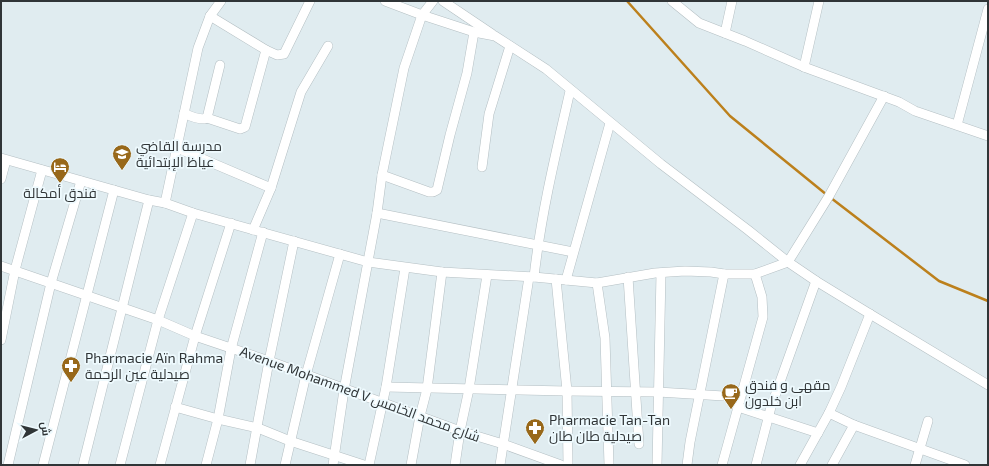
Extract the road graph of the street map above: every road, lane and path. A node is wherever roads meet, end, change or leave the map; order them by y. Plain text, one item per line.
1 (221, 1) edge
2 (310, 1) edge
3 (385, 1) edge
4 (433, 1) edge
5 (443, 1) edge
6 (672, 1) edge
7 (732, 1) edge
8 (819, 1) edge
9 (988, 9) edge
10 (422, 15) junction
11 (210, 16) junction
12 (474, 32) junction
13 (725, 33) junction
14 (495, 36) junction
15 (328, 46) dead end
16 (510, 46) junction
17 (266, 50) junction
18 (220, 65) dead end
19 (804, 67) junction
20 (570, 91) junction
21 (884, 96) junction
22 (184, 113) junction
23 (207, 118) junction
24 (610, 123) junction
25 (958, 125) junction
26 (988, 136) edge
27 (178, 148) junction
28 (3, 159) edge
29 (482, 167) dead end
30 (42, 170) junction
31 (382, 175) junction
32 (1, 179) edge
33 (81, 181) junction
34 (271, 188) junction
35 (114, 190) junction
36 (149, 200) junction
37 (165, 203) junction
38 (193, 213) junction
39 (377, 213) junction
40 (230, 223) junction
41 (258, 231) junction
42 (294, 241) junction
43 (538, 245) junction
44 (573, 252) junction
45 (340, 254) junction
46 (368, 262) junction
47 (788, 262) junction
48 (1, 266) edge
49 (405, 268) junction
50 (15, 270) junction
51 (442, 272) junction
52 (661, 273) junction
53 (724, 274) junction
54 (755, 274) junction
55 (487, 275) junction
56 (531, 277) junction
57 (628, 278) junction
58 (561, 279) junction
59 (816, 281) junction
60 (51, 283) junction
61 (597, 283) junction
62 (88, 296) junction
63 (123, 309) junction
64 (870, 314) junction
65 (158, 320) junction
66 (195, 336) junction
67 (1, 340) edge
68 (231, 348) junction
69 (269, 361) junction
70 (306, 374) junction
71 (988, 385) edge
72 (386, 387) junction
73 (427, 388) junction
74 (469, 389) junction
75 (344, 390) junction
76 (511, 390) junction
77 (566, 391) junction
78 (607, 391) junction
79 (635, 391) junction
80 (658, 392) junction
81 (700, 395) junction
82 (740, 397) junction
83 (382, 402) junction
84 (175, 407) junction
85 (738, 407) junction
86 (829, 413) junction
87 (420, 416) junction
88 (768, 417) junction
89 (218, 419) junction
90 (928, 421) dead end
91 (854, 425) junction
92 (258, 428) junction
93 (460, 431) junction
94 (818, 433) junction
95 (290, 441) junction
96 (503, 444) junction
97 (639, 444) dead end
98 (919, 449) junction
99 (334, 461) edge
100 (1, 463) edge
101 (835, 464) edge
102 (9, 465) edge
103 (43, 465) edge
104 (83, 465) edge
105 (120, 465) edge
106 (160, 465) edge
107 (206, 465) edge
108 (250, 465) edge
109 (285, 465) edge
110 (364, 465) edge
111 (369, 465) edge
112 (411, 465) edge
113 (455, 465) edge
114 (500, 465) edge
115 (561, 465) edge
116 (568, 465) edge
117 (609, 465) edge
118 (657, 465) edge
119 (687, 465) edge
120 (722, 465) edge
121 (756, 465) edge
122 (800, 465) edge
123 (915, 465) edge
124 (965, 465) edge

1 - 11 street
2 - 17 street
3 - 10 street
4 - 10 street
5 - 14 street
6 - 13 street
7 - 13 street
8 - 19 street
9 - 25 street
10 - 12 street
10 - 31 street
11 - 17 street
11 - 22 street
12 - 14 street
12 - 31 street
13 - 19 street
14 - 16 street
15 - 34 street
16 - 20 street
16 - 29 street
17 - 23 street
18 - 23 street
19 - 21 street
20 - 24 street
20 - 43 street
21 - 25 street
21 - 47 street
22 - 23 street
22 - 27 street
24 - 44 street
24 - 47 street
25 - 26 street
27 - 34 street
27 - 37 street
28 - 30 street
28 - 32 street
30 - 33 street
30 - 50 street
31 - 39 street
33 - 35 street
33 - 60 street
34 - 41 street
35 - 36 street
35 - 62 street
36 - 37 street
36 - 63 street
37 - 38 street
38 - 40 street
38 - 65 street
39 - 43 street
39 - 46 street
40 - 41 street
40 - 66 street
41 - 42 street
41 - 68 street
42 - 45 street
42 - 69 street
43 - 44 street
43 - 56 street
44 - 58 street
45 - 46 street
45 - 70 street
46 - 49 street
46 - 75 street
47 - 54 street
47 - 59 street
48 - 50 street, Avenue Mohammed V شارع محمد الخامس
49 - 51 street
49 - 72 street
50 - 60 street, Avenue Mohammed V شارع محمد الخامس
50 - 67 street
51 - 55 street
51 - 73 street
52 - 53 street
52 - 57 street
52 - 80 street
53 - 54 street
53 - 81 street
54 - 82 street
55 - 56 street
55 - 74 street
56 - 58 street
56 - 76 street
57 - 61 street
57 - 79 street
58 - 61 street
58 - 77 street
59 - 64 street
59 - 88 street
60 - 62 street, Avenue Mohammed V شارع محمد الخامس
60 - 102 street
61 - 78 street
62 - 63 street, Avenue Mohammed V شارع محمد الخامس
62 - 103 street
63 - 65 street, Avenue Mohammed V شارع محمد الخامس
63 - 104 street
64 - 71 street
64 - 86 street
65 - 66 street, Avenue Mohammed V شارع محمد الخامس
65 - 105 street
66 - 68 street, Avenue Mohammed V شارع محمد الخامس
66 - 84 street
68 - 69 street, Avenue Mohammed V شارع محمد الخامس
68 - 89 street
69 - 70 street, Avenue Mohammed V شارع محمد الخامس
69 - 92 street
70 - 75 street, Avenue Mohammed V شارع محمد الخامس
70 - 95 street
72 - 73 street
72 - 83 street
73 - 74 street
73 - 87 street
74 - 76 street
74 - 93 street
75 - 83 street, Avenue Mohammed V شارع محمد الخامس
75 - 99 street
76 - 77 street
76 - 96 street
77 - 78 street
77 - 116 street
78 - 79 street
78 - 117 street
79 - 80 street
79 - 97 street
80 - 81 street
80 - 118 street
81 - 82 street
81 - 119 street
82 - 85 street
83 - 87 street, Avenue Mohammed V شارع محمد الخامس
83 - 111 street
84 - 89 street
84 - 106 street
85 - 88 street
85 - 120 street
86 - 91 street
86 - 94 street
87 - 93 street, Avenue Mohammed V شارع محمد الخامس
87 - 112 street
88 - 94 street
88 - 121 street
89 - 92 street
89 - 107 street
90 - 98 street
91 - 98 street
91 - 101 street
92 - 95 street
92 - 108 street
93 - 96 street, Avenue Mohammed V شارع محمد الخامس
93 - 113 street
94 - 122 street
95 - 99 street
95 - 109 street
96 - 114 street
96 - 115 street, Avenue Mohammed V شارع محمد الخامس
98 - 123 street
98 - 124 street
99 - 110 street
100 - 102 street

